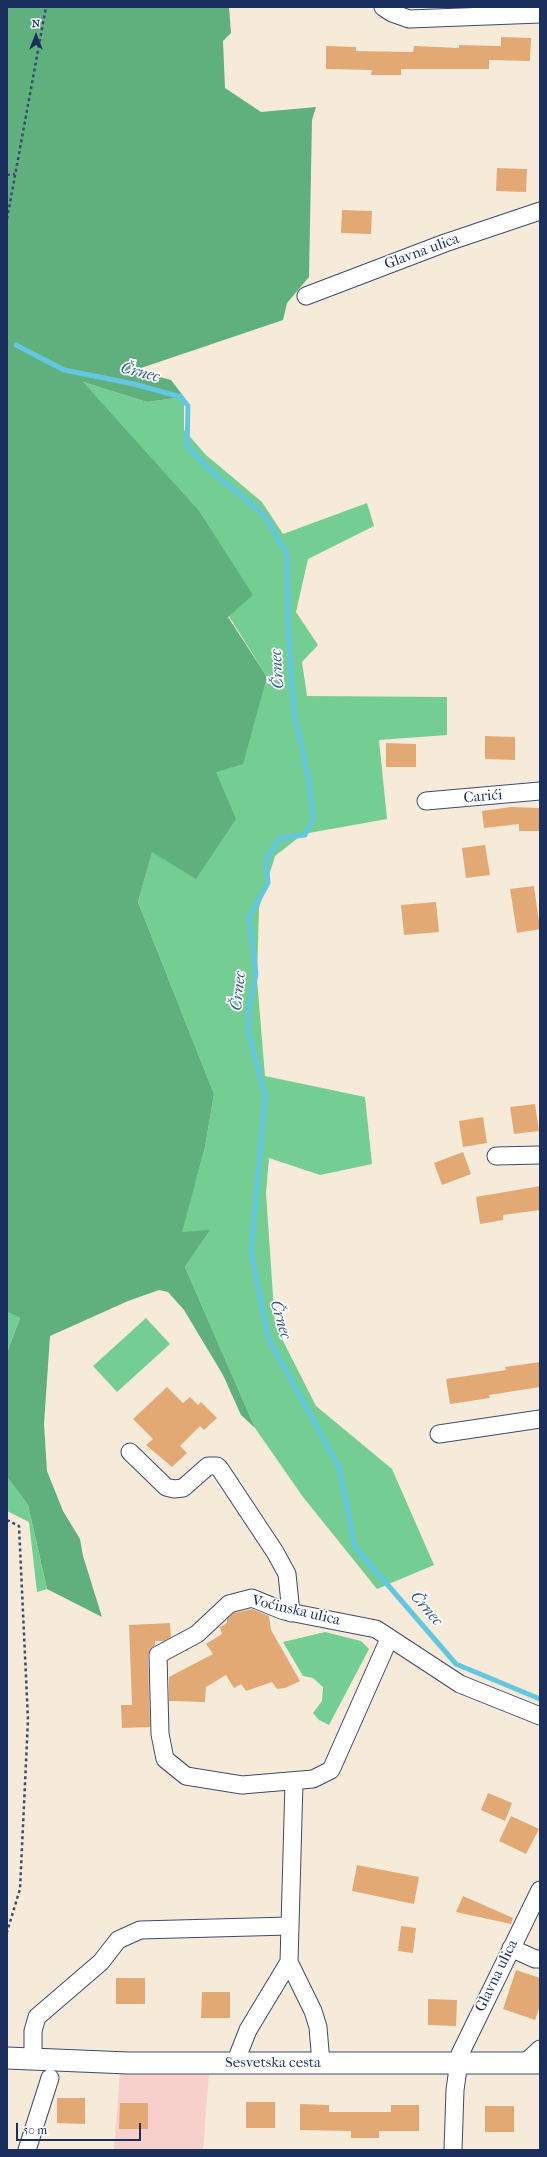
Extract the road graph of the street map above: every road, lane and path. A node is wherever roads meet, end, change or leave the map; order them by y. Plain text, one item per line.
1 (46, 7) edge
2 (383, 7) edge
3 (540, 14) edge
4 (15, 174) junction
5 (7, 175) edge
6 (540, 211) edge
7 (7, 219) edge
8 (306, 296) dead end
9 (540, 792) edge
10 (426, 802) dead end
11 (540, 1155) edge
12 (496, 1156) dead end
13 (540, 1419) edge
14 (439, 1434) dead end
15 (130, 1452) dead end
16 (7, 1520) edge
17 (291, 1613) junction
18 (389, 1640) junction
19 (540, 1716) edge
20 (294, 1782) junction
21 (540, 1890) edge
22 (289, 1926) junction
23 (7, 1932) edge
24 (511, 1948) junction
25 (540, 1959) edge
26 (289, 1962) junction
27 (540, 2049) edge
28 (7, 2058) edge
29 (33, 2059) junction
30 (235, 2063) junction
31 (321, 2063) junction
32 (458, 2063) junction
33 (532, 2063) edge
34 (50, 2078) dead end
35 (27, 2150) edge
36 (453, 2150) edge

1 - 4 path
2 - 3 street
4 - 5 path
4 - 7 path
6 - 8 street, Glavna ulica
9 - 10 street, Carići
11 - 12 street
13 - 14 street
15 - 17 street
16 - 23 path
17 - 18 street, Voćinska ulica
17 - 20 street, Voćinska ulica
18 - 19 street, Voćinska ulica
18 - 20 street, Voćinska ulica
20 - 22 street
21 - 24 street, Glavna ulica
22 - 26 street
22 - 29 street
24 - 25 street
24 - 32 street, Glavna ulica
26 - 30 street
26 - 31 street
27 - 33 street
28 - 29 main road, Sesvetska cesta
29 - 30 main road, Sesvetska cesta
30 - 31 main road, Sesvetska cesta
31 - 32 main road, Sesvetska cesta
32 - 33 main road, Sesvetska cesta
32 - 36 street, Glavna ulica
34 - 35 street

